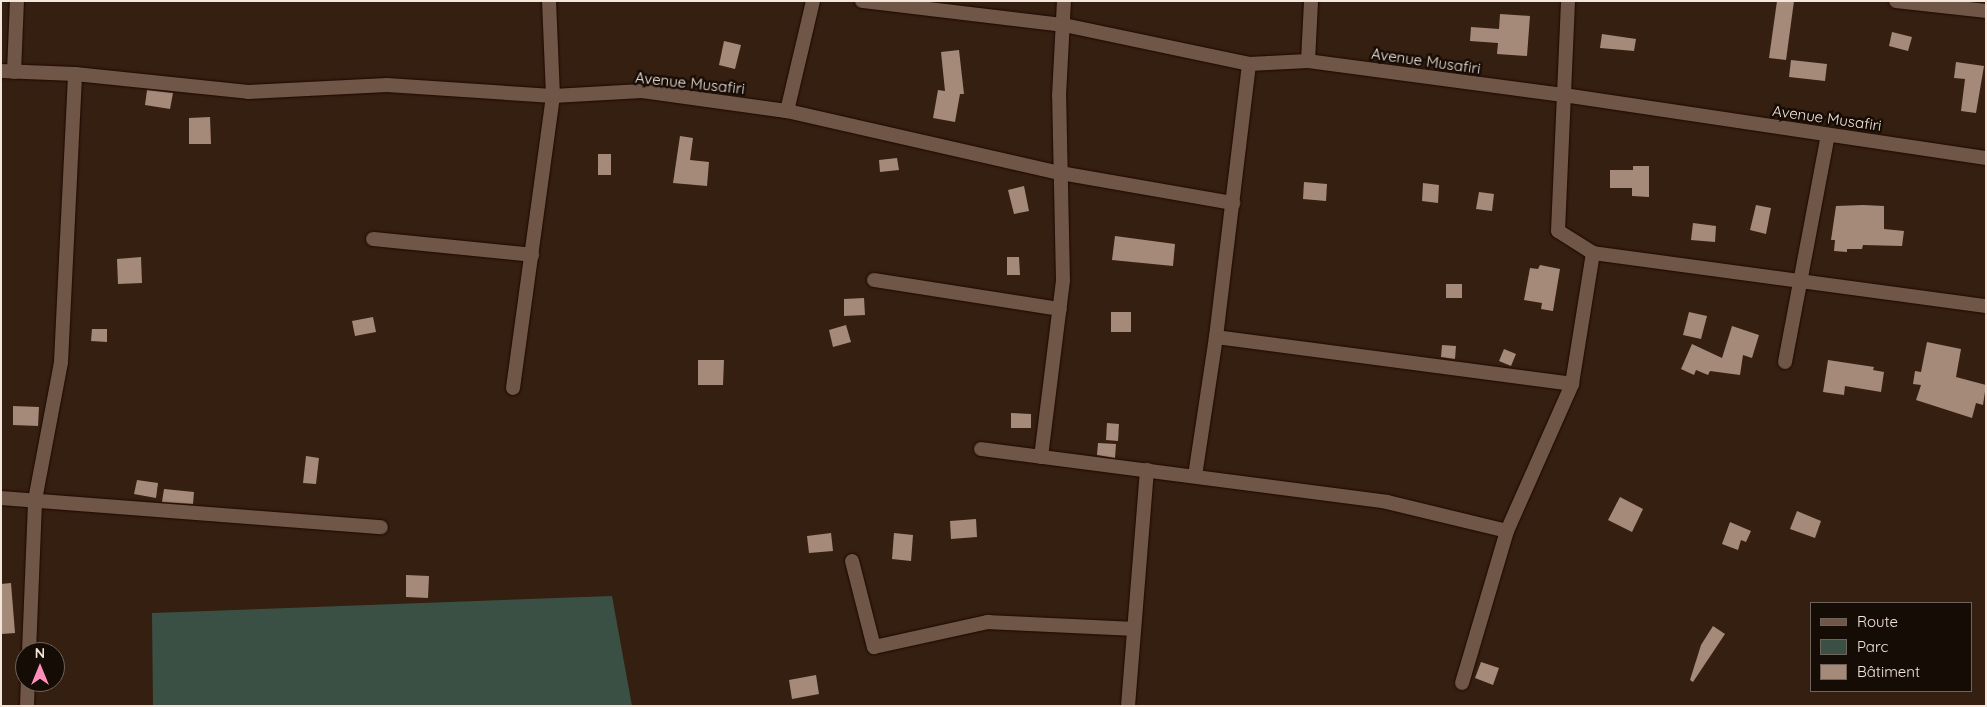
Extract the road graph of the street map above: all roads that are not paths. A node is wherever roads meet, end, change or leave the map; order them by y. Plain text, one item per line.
1 (17, 1) edge
2 (549, 1) edge
3 (813, 1) edge
4 (862, 1) edge
5 (1064, 1) edge
6 (1312, 1) edge
7 (1568, 1) edge
8 (1896, 1) edge
9 (1986, 12) edge
10 (1064, 26) junction
11 (1308, 61) junction
12 (1249, 64) junction
13 (8, 71) edge
14 (75, 74) junction
15 (1564, 95) junction
16 (553, 96) junction
17 (787, 111) junction
18 (1828, 135) junction
19 (1986, 158) edge
20 (1061, 173) junction
21 (1233, 203) junction
22 (373, 239) dead end
23 (1593, 253) junction
24 (532, 255) junction
25 (874, 280) dead end
26 (1798, 281) junction
27 (1986, 306) edge
28 (1060, 309) junction
29 (1216, 337) junction
30 (1785, 362) dead end
31 (1572, 384) junction
32 (513, 388) dead end
33 (981, 449) dead end
34 (1041, 456) junction
35 (1147, 470) junction
36 (1196, 476) junction
37 (1, 498) edge
38 (35, 500) junction
39 (381, 527) dead end
40 (1507, 531) junction
41 (852, 561) dead end
42 (1134, 629) junction
43 (29, 642) edge
44 (1462, 683) dead end
45 (28, 692) edge
46 (27, 706) edge
47 (1128, 706) edge

1 - 13 street
2 - 16 street
3 - 17 street
4 - 10 street, Avenue Musafiri
5 - 10 street
6 - 11 street
7 - 15 street
8 - 9 street
10 - 12 street, Avenue Musafiri
10 - 20 street
11 - 12 street, Avenue Musafiri
11 - 15 street, Avenue Musafiri
12 - 21 street
13 - 14 street, Avenue Musafiri
14 - 16 street, Avenue Musafiri
14 - 38 street
15 - 18 street, Avenue Musafiri
15 - 23 street
16 - 17 street, Avenue Musafiri
16 - 24 street
17 - 20 street, Avenue Musafiri
18 - 19 street, Avenue Musafiri
18 - 26 street
20 - 21 street, Avenue Musafiri
20 - 28 street
21 - 29 street
22 - 24 street
23 - 26 street
23 - 31 street
24 - 32 street
25 - 28 street
26 - 27 street
26 - 30 street
28 - 34 street
29 - 31 street
29 - 36 street
31 - 40 street
33 - 34 street
34 - 35 street
35 - 36 street
35 - 42 street
36 - 40 street
37 - 38 street
38 - 39 street
38 - 43 street
40 - 44 street
41 - 42 street
42 - 47 street
45 - 46 street

